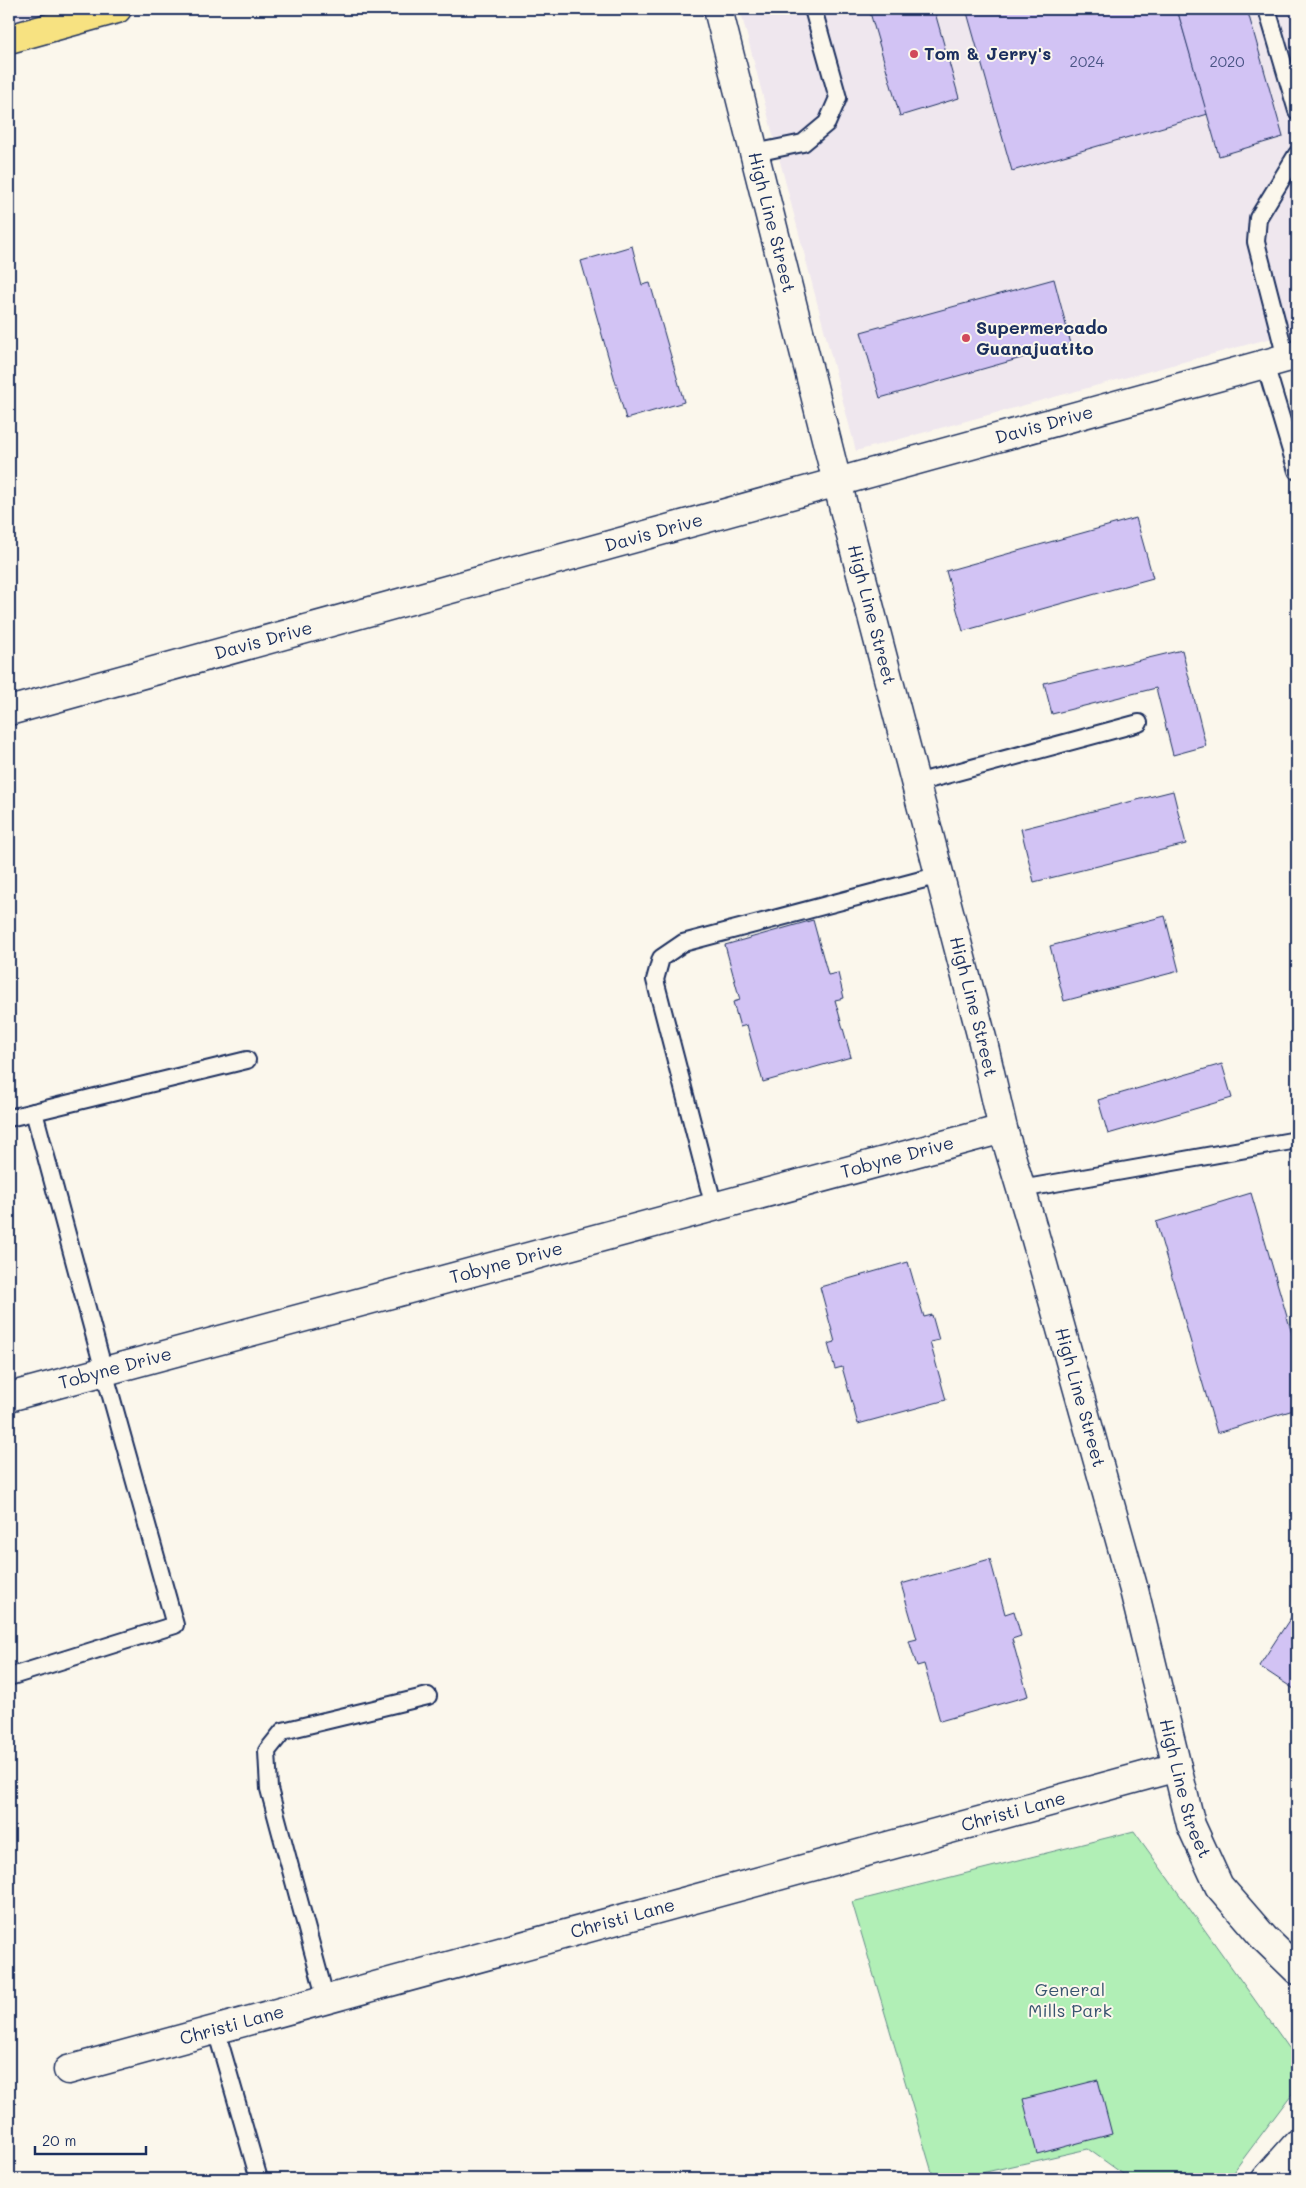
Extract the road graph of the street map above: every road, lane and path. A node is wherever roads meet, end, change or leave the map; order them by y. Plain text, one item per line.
1 (117, 9) edge
2 (718, 9) edge
3 (813, 9) edge
4 (1267, 9) edge
5 (9, 39) edge
6 (1297, 111) edge
7 (755, 153) junction
8 (1297, 154) edge
9 (1283, 359) edge
10 (1297, 471) edge
11 (837, 482) junction
12 (9, 711) edge
13 (1138, 723) dead end
14 (916, 783) junction
15 (940, 875) junction
16 (247, 1060) dead end
17 (34, 1112) junction
18 (9, 1118) edge
19 (1003, 1129) junction
20 (1297, 1140) edge
21 (1021, 1189) junction
22 (714, 1207) junction
23 (104, 1371) junction
24 (9, 1397) edge
25 (9, 1677) edge
26 (428, 1696) dead end
27 (1177, 1767) junction
28 (1297, 1970) edge
29 (326, 2000) junction
30 (216, 2030) junction
31 (68, 2070) dead end
32 (1297, 2144) edge
33 (259, 2179) edge
34 (1266, 2179) edge

1 - 5 main road
2 - 7 street, High Line Street
3 - 7 lane
4 - 6 lane
7 - 11 street, High Line Street
8 - 9 lane
9 - 10 lane
9 - 11 street, Davis Drive
11 - 12 street, Davis Drive
11 - 14 street, High Line Street
13 - 14 lane
14 - 15 street, High Line Street
15 - 19 street, High Line Street
15 - 22 lane
16 - 17 lane
17 - 18 lane
17 - 23 lane
19 - 21 street, High Line Street
19 - 22 street, Tobyne Drive
20 - 21 lane
21 - 27 street, High Line Street
22 - 23 street, Tobyne Drive
23 - 24 street, Tobyne Drive
23 - 25 lane
26 - 29 lane
27 - 28 street, High Line Street
27 - 29 street, Christi Lane
29 - 30 street, Christi Lane
30 - 31 street, Christi Lane
30 - 33 lane
32 - 34 street

